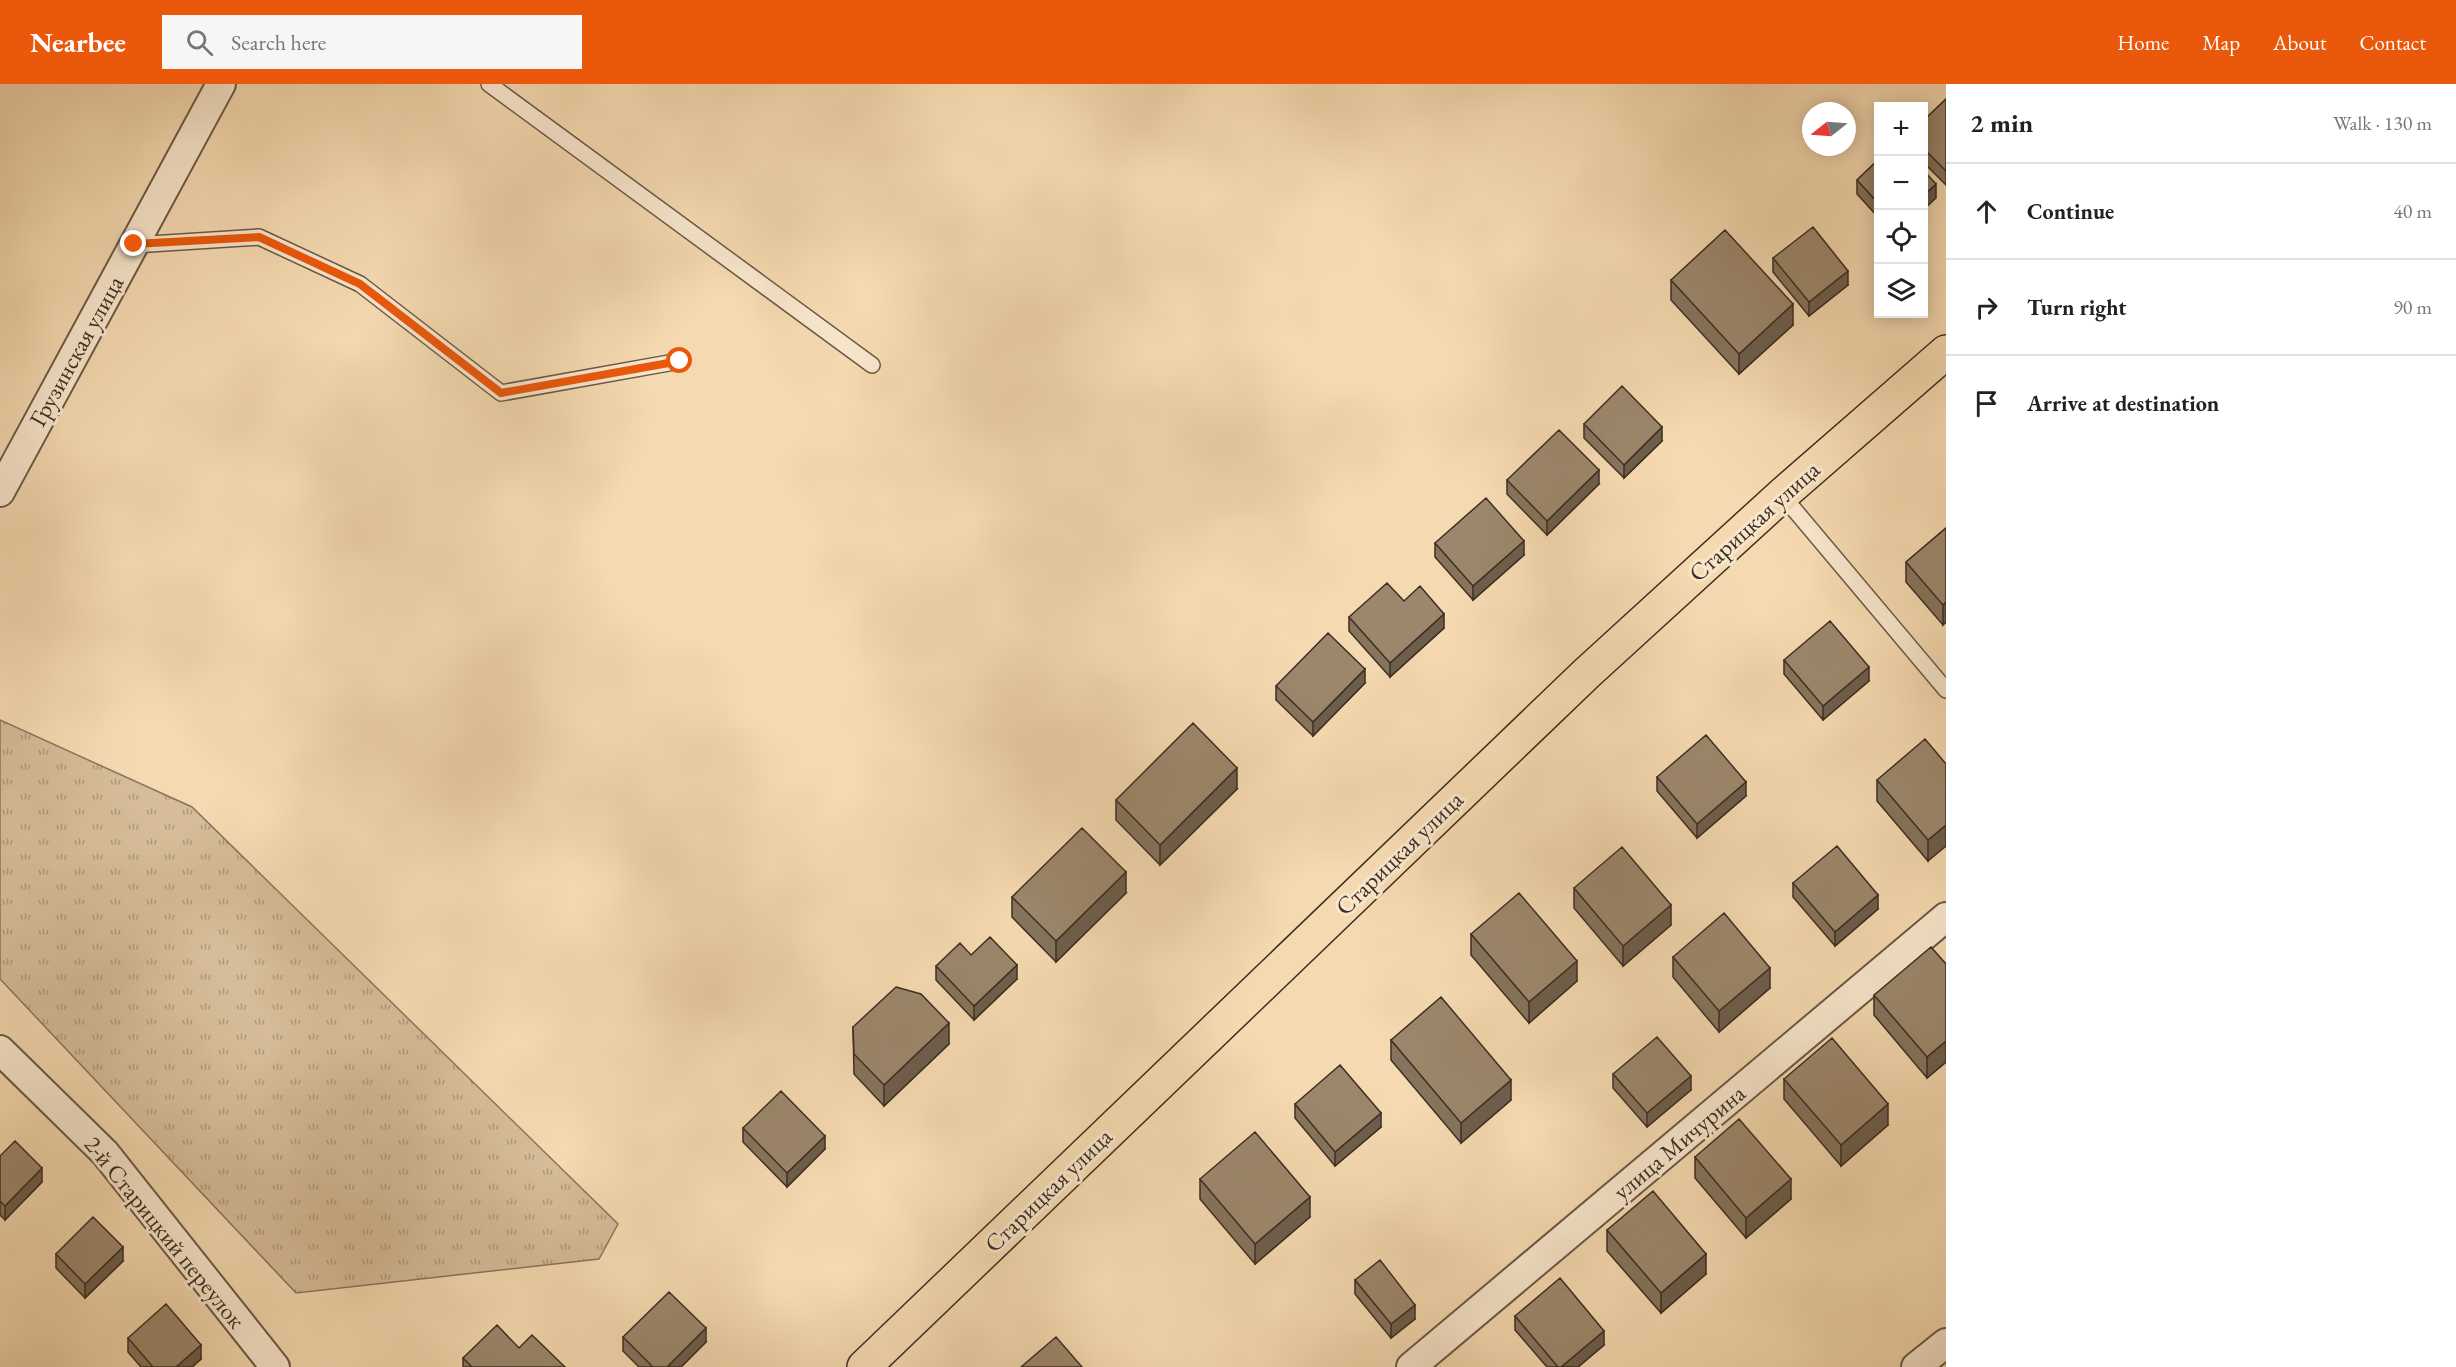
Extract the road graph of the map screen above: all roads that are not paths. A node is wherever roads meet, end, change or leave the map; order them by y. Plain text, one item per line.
1 (221, 84) edge
2 (489, 84) edge
3 (134, 244) junction
4 (1946, 352) edge
5 (680, 361) dead end
6 (872, 365) dead end
7 (0, 492) edge
8 (1782, 495) junction
9 (1946, 690) edge
10 (1946, 917) edge
11 (0, 1050) edge
12 (1946, 1343) edge
13 (275, 1367) edge
14 (864, 1367) edge
15 (1411, 1367) edge
16 (1916, 1367) edge

1 - 3 street, Грузинская улица
2 - 6 lane
3 - 5 lane
3 - 7 street, Грузинская улица
4 - 8 main road, Старицкая улица
8 - 9 lane
8 - 14 main road, Старицкая улица
10 - 15 street, улица Мичурина
11 - 13 street, 2-й Старицкий переулок
12 - 16 street

